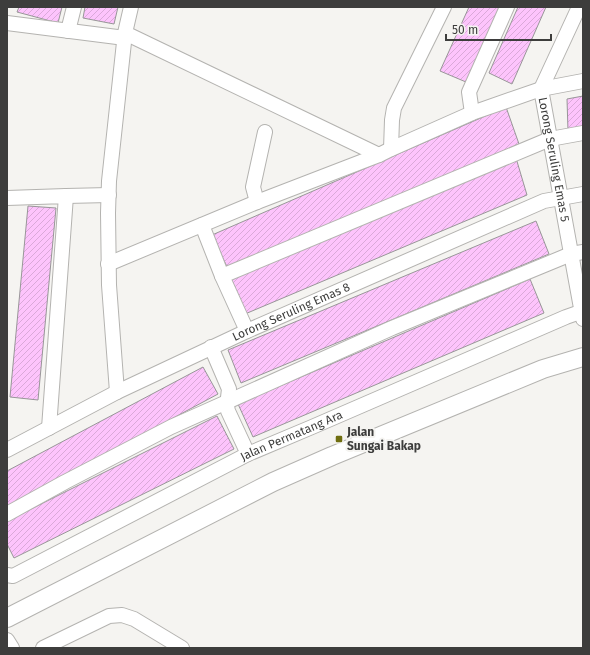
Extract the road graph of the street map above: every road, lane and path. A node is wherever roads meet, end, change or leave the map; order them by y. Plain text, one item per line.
1 (74, 7) edge
2 (131, 7) edge
3 (444, 7) edge
4 (507, 7) edge
5 (579, 7) edge
6 (7, 23) edge
7 (68, 31) junction
8 (125, 35) junction
9 (583, 80) edge
10 (541, 89) junction
11 (472, 113) junction
12 (265, 132) dead end
13 (583, 133) edge
14 (550, 139) junction
15 (385, 152) junction
16 (583, 194) edge
17 (109, 195) junction
18 (66, 196) junction
19 (7, 198) edge
20 (561, 198) junction
21 (257, 202) junction
22 (202, 225) junction
23 (577, 253) edge
24 (108, 264) junction
25 (222, 276) junction
26 (583, 314) edge
27 (247, 331) junction
28 (211, 347) junction
29 (583, 357) edge
30 (117, 392) junction
31 (228, 401) junction
32 (49, 428) junction
33 (7, 450) edge
34 (248, 454) junction
35 (7, 514) edge
36 (7, 575) edge
37 (7, 618) edge
38 (7, 640) edge
39 (12, 648) edge
40 (43, 648) edge
41 (182, 648) edge

1 - 7 street
2 - 8 street
3 - 15 street
4 - 11 street
5 - 10 street, Lorong Seruling Emas 5
6 - 7 street
7 - 8 street
8 - 15 street
8 - 17 street
9 - 10 street
10 - 11 street
10 - 14 street, Lorong Seruling Emas 5
11 - 15 street
12 - 21 street
13 - 14 street
14 - 20 street, Lorong Seruling Emas 5
14 - 25 street
15 - 21 street
16 - 20 street, Lorong Seruling Emas 8
17 - 18 street
17 - 24 street
18 - 19 street
18 - 32 street
20 - 23 street, Lorong Seruling Emas 5
20 - 27 street, Lorong Seruling Emas 8
21 - 22 street
22 - 24 street
22 - 25 street
23 - 26 street, Lorong Seruling Emas 5
23 - 31 street
24 - 30 street
25 - 27 street
26 - 34 street, Jalan Permatang Ara
27 - 28 street, Lorong Seruling Emas 8
28 - 30 street, Lorong Seruling Emas 8
28 - 31 street
29 - 37 main road
30 - 32 street, Lorong Seruling Emas 8
31 - 34 street
31 - 35 street
32 - 33 street, Lorong Seruling Emas 8
34 - 36 street, Jalan Permatang Ara
38 - 39 street
40 - 41 street

